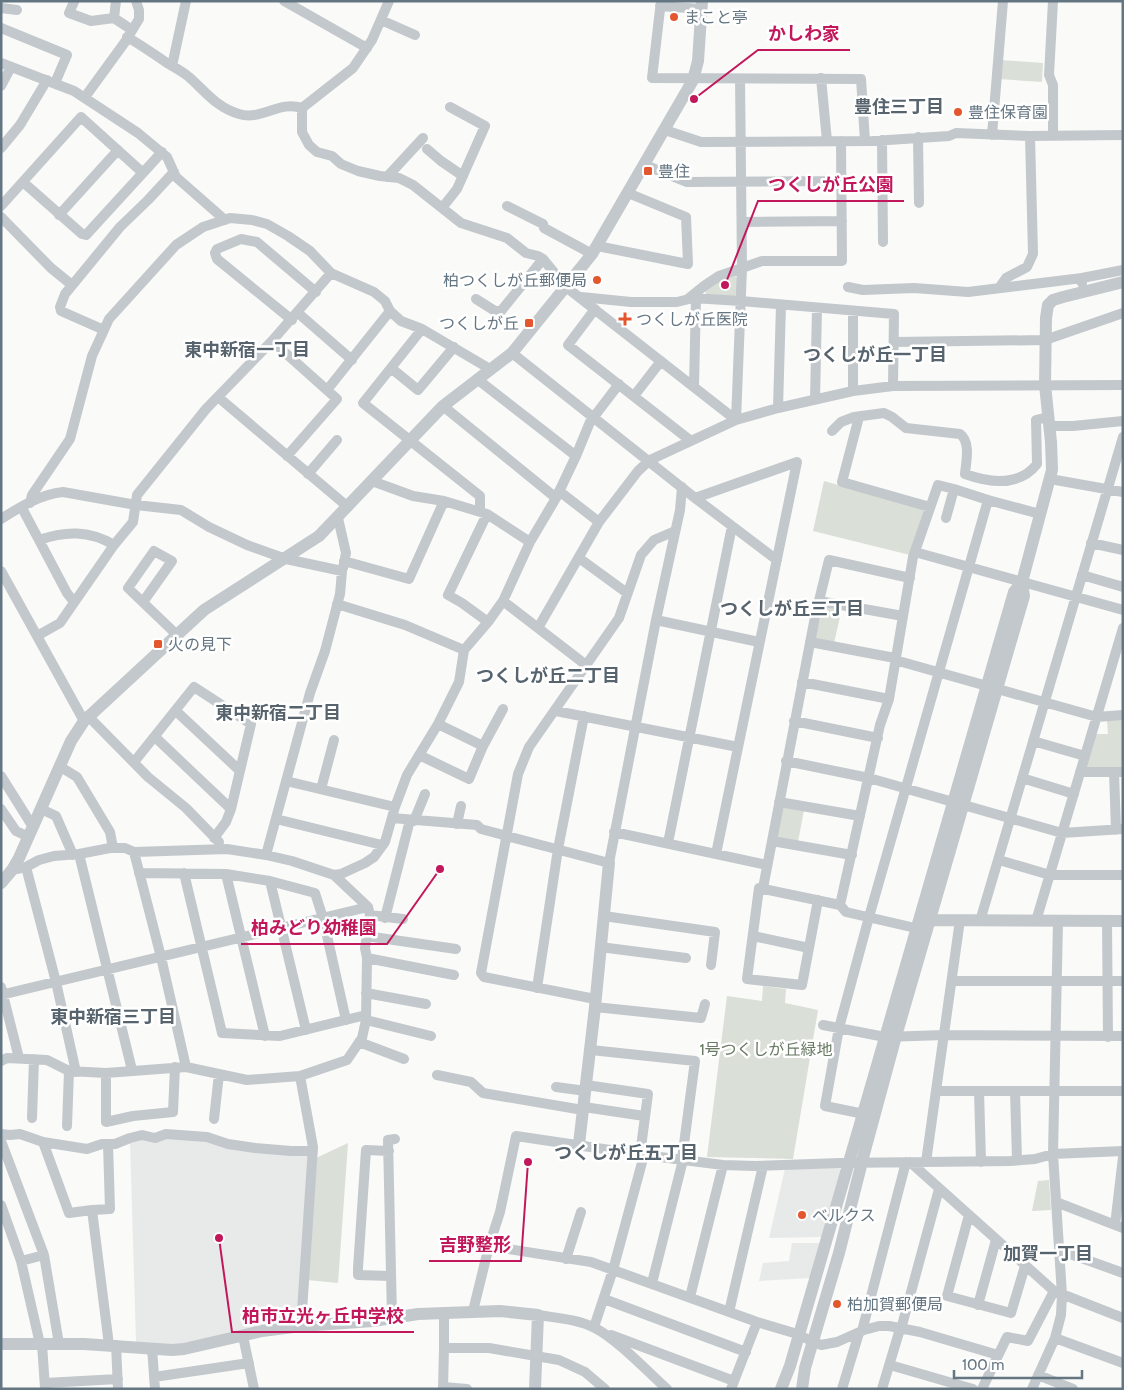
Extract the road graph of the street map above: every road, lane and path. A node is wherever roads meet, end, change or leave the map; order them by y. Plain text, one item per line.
1 (116, 1) edge
2 (136, 1) edge
3 (186, 1) edge
4 (284, 1) edge
5 (389, 1) edge
6 (1002, 1) edge
7 (1053, 1) edge
8 (74, 2) edge
9 (661, 3) edge
10 (702, 5) edge
11 (1, 8) edge
12 (17, 10) dead end
13 (114, 18) junction
14 (381, 20) junction
15 (1, 28) edge
16 (130, 34) junction
17 (415, 35) dead end
18 (367, 48) junction
19 (6, 64) edge
20 (172, 66) junction
21 (821, 78) junction
22 (740, 79) junction
23 (693, 80) junction
24 (51, 82) junction
25 (1, 86) edge
26 (85, 98) junction
27 (450, 107) dead end
28 (302, 108) junction
29 (665, 130) junction
30 (1123, 134) edge
31 (992, 135) junction
32 (1053, 135) junction
33 (1030, 136) junction
34 (918, 137) junction
35 (423, 138) dead end
36 (882, 140) junction
37 (741, 141) junction
38 (865, 141) junction
39 (827, 142) junction
40 (841, 142) junction
41 (1, 148) edge
42 (427, 149) dead end
43 (118, 150) junction
44 (162, 152) junction
45 (645, 165) junction
46 (174, 172) junction
47 (143, 173) junction
48 (463, 176) junction
49 (387, 177) junction
50 (841, 181) junction
51 (23, 182) junction
52 (741, 182) junction
53 (628, 193) junction
54 (919, 202) dead end
55 (1, 206) edge
56 (507, 206) dead end
57 (442, 208) junction
58 (59, 214) junction
59 (1, 217) edge
60 (224, 220) junction
61 (842, 221) junction
62 (742, 222) junction
63 (883, 242) dead end
64 (594, 250) junction
65 (543, 259) junction
66 (742, 268) junction
67 (1123, 270) edge
68 (331, 273) junction
69 (1082, 278) junction
70 (1045, 281) junction
71 (1123, 282) edge
72 (72, 285) junction
73 (566, 286) junction
74 (848, 287) dead end
75 (999, 288) junction
76 (1083, 291) junction
77 (316, 292) junction
78 (580, 297) junction
79 (476, 299) dead end
80 (691, 299) junction
81 (1053, 300) junction
82 (741, 301) junction
83 (781, 305) junction
84 (817, 308) junction
85 (595, 309) junction
86 (853, 311) junction
87 (390, 312) junction
88 (1123, 313) edge
89 (295, 316) junction
90 (422, 329) junction
91 (104, 330) junction
92 (1045, 340) junction
93 (272, 341) junction
94 (894, 342) junction
95 (454, 347) junction
96 (512, 353) junction
97 (352, 360) junction
98 (661, 361) junction
99 (391, 368) junction
100 (490, 369) junction
101 (477, 379) junction
102 (619, 384) junction
103 (1045, 384) junction
104 (1123, 385) edge
105 (694, 386) junction
106 (893, 386) junction
107 (327, 390) junction
108 (853, 391) junction
109 (634, 396) junction
110 (218, 397) junction
111 (814, 400) junction
112 (443, 406) junction
113 (778, 408) junction
114 (594, 416) junction
115 (859, 417) junction
116 (736, 420) junction
117 (1123, 421) edge
118 (1048, 422) junction
119 (832, 431) dead end
120 (337, 440) dead end
121 (409, 440) junction
122 (691, 441) junction
123 (1122, 442) edge
124 (287, 456) junction
125 (576, 456) junction
126 (650, 460) junction
127 (308, 474) junction
128 (1050, 479) junction
129 (372, 481) junction
130 (682, 487) junction
131 (954, 489) junction
132 (1107, 489) junction
133 (1123, 492) edge
134 (557, 495) junction
135 (695, 498) junction
136 (444, 500) junction
137 (988, 500) junction
138 (26, 505) junction
139 (136, 505) junction
140 (348, 507) junction
141 (930, 507) junction
142 (484, 513) junction
143 (1040, 514) junction
144 (338, 518) junction
145 (946, 518) dead end
146 (1, 519) edge
147 (599, 522) junction
148 (732, 526) junction
149 (675, 531) junction
150 (38, 540) junction
151 (530, 542) junction
152 (1091, 544) junction
153 (114, 545) junction
154 (1123, 550) edge
155 (915, 552) junction
156 (579, 558) junction
157 (286, 559) junction
158 (777, 560) junction
159 (343, 566) junction
160 (970, 568) junction
161 (1, 571) edge
162 (1082, 575) junction
163 (910, 578) junction
164 (1022, 582) junction
165 (1123, 587) edge
166 (627, 593) junction
167 (1075, 597) junction
168 (820, 600) junction
169 (503, 601) junction
170 (74, 602) junction
171 (143, 602) junction
172 (338, 604) junction
173 (1123, 610) edge
174 (903, 616) junction
175 (656, 620) junction
176 (488, 622) junction
177 (538, 628) junction
178 (1123, 628) edge
179 (710, 632) junction
180 (176, 634) junction
181 (37, 636) junction
182 (759, 642) junction
183 (810, 642) junction
184 (464, 650) junction
185 (895, 659) junction
186 (586, 665) junction
187 (939, 672) junction
188 (802, 682) junction
189 (993, 688) junction
190 (888, 699) junction
191 (1045, 702) junction
192 (503, 709) dead end
193 (176, 711) junction
194 (556, 711) junction
195 (1123, 715) edge
196 (584, 716) junction
197 (1097, 717) junction
198 (86, 718) junction
199 (794, 721) junction
200 (438, 724) junction
201 (636, 726) junction
202 (155, 737) junction
203 (688, 737) junction
204 (878, 738) junction
205 (334, 740) dead end
206 (1033, 741) junction
207 (483, 746) junction
208 (738, 747) junction
209 (419, 755) junction
210 (1085, 756) junction
211 (786, 761) junction
212 (134, 762) junction
213 (59, 766) junction
214 (239, 770) junction
215 (1080, 772) junction
216 (1118, 772) edge
217 (1, 776) edge
218 (869, 778) junction
219 (1022, 778) junction
220 (286, 781) junction
221 (906, 788) junction
222 (321, 789) junction
223 (425, 794) dead end
224 (1074, 794) junction
225 (779, 802) junction
226 (959, 804) junction
227 (462, 806) dead end
228 (395, 807) junction
229 (1, 809) edge
230 (41, 809) junction
231 (231, 809) junction
232 (860, 816) junction
233 (392, 818) junction
234 (1011, 818) junction
235 (276, 819) junction
236 (412, 821) junction
237 (457, 824) junction
238 (1119, 830) edge
239 (31, 832) junction
240 (614, 832) junction
241 (1062, 833) junction
242 (507, 836) junction
243 (214, 838) junction
244 (772, 841) junction
245 (668, 844) junction
246 (382, 845) junction
247 (113, 848) junction
248 (227, 849) junction
249 (558, 849) junction
250 (134, 852) junction
251 (76, 854) junction
252 (716, 854) junction
253 (266, 855) junction
254 (852, 855) junction
255 (999, 860) junction
256 (609, 863) junction
257 (767, 866) junction
258 (26, 867) junction
259 (139, 873) junction
260 (184, 873) junction
261 (226, 874) junction
262 (334, 875) junction
263 (1050, 875) junction
264 (1123, 875) edge
265 (5, 877) edge
266 (270, 881) junction
267 (762, 888) junction
268 (818, 900) junction
269 (840, 905) junction
270 (369, 911) junction
271 (604, 916) junction
272 (869, 917) junction
273 (323, 918) junction
274 (386, 918) junction
275 (403, 919) dead end
276 (960, 920) junction
277 (980, 921) junction
278 (1036, 921) junction
279 (1058, 921) junction
280 (1107, 921) junction
281 (1123, 921) edge
282 (924, 925) junction
283 (281, 928) junction
284 (366, 936) junction
285 (753, 936) junction
286 (241, 937) junction
287 (201, 947) junction
288 (600, 947) junction
289 (809, 948) junction
290 (456, 949) dead end
291 (161, 957) junction
292 (367, 958) junction
293 (686, 958) dead end
294 (710, 965) dead end
295 (107, 969) junction
296 (454, 975) dead end
297 (952, 981) junction
298 (1107, 981) junction
299 (1123, 981) edge
300 (56, 982) junction
301 (1056, 982) junction
302 (537, 988) junction
303 (2, 993) edge
304 (366, 993) junction
305 (595, 1003) junction
306 (426, 1004) dead end
307 (705, 1004) dead end
308 (366, 1018) junction
309 (346, 1020) junction
310 (822, 1025) dead end
311 (839, 1028) junction
312 (306, 1030) junction
313 (944, 1035) junction
314 (265, 1036) junction
315 (431, 1036) dead end
316 (891, 1036) junction
317 (1056, 1036) junction
318 (1123, 1036) edge
319 (1108, 1037) junction
320 (359, 1042) junction
321 (591, 1050) junction
322 (19, 1058) junction
323 (34, 1059) junction
324 (404, 1059) dead end
325 (1, 1062) edge
326 (180, 1067) junction
327 (132, 1070) junction
328 (73, 1071) junction
329 (106, 1073) junction
330 (219, 1074) junction
331 (437, 1075) dead end
332 (300, 1076) junction
333 (556, 1088) dead end
334 (586, 1088) junction
335 (937, 1091) junction
336 (979, 1091) junction
337 (1015, 1091) junction
338 (1055, 1091) junction
339 (1123, 1091) edge
340 (584, 1109) junction
341 (864, 1114) junction
342 (644, 1116) junction
343 (32, 1118) dead end
344 (214, 1119) dead end
345 (67, 1126) dead end
346 (1, 1134) edge
347 (395, 1139) dead end
348 (1, 1141) edge
349 (42, 1142) junction
350 (108, 1144) junction
351 (579, 1144) junction
352 (313, 1151) junction
353 (388, 1151) junction
354 (1123, 1152) edge
355 (1054, 1154) junction
356 (642, 1155) junction
357 (1123, 1157) edge
358 (683, 1160) junction
359 (1017, 1160) junction
360 (856, 1162) junction
361 (908, 1162) junction
362 (926, 1162) junction
363 (981, 1162) junction
364 (723, 1165) junction
365 (763, 1166) junction
366 (939, 1189) junction
367 (1056, 1202) junction
368 (1, 1205) edge
369 (92, 1210) junction
370 (581, 1212) dead end
371 (969, 1215) junction
372 (1119, 1226) edge
373 (996, 1240) junction
374 (489, 1246) junction
375 (1059, 1250) junction
376 (44, 1255) junction
377 (566, 1258) junction
378 (21, 1261) junction
379 (1025, 1266) junction
380 (613, 1270) junction
381 (1123, 1273) edge
382 (390, 1276) junction
383 (816, 1276) junction
384 (831, 1279) junction
385 (652, 1283) junction
386 (1058, 1293) junction
387 (690, 1297) junction
388 (604, 1299) junction
389 (978, 1305) junction
390 (473, 1311) junction
391 (444, 1312) junction
392 (729, 1312) junction
393 (538, 1315) junction
394 (392, 1317) junction
395 (1123, 1318) edge
396 (757, 1322) junction
397 (301, 1326) junction
398 (901, 1329) junction
399 (598, 1330) junction
400 (860, 1332) junction
401 (799, 1335) junction
402 (243, 1336) junction
403 (1055, 1338) junction
404 (813, 1341) junction
405 (1, 1344) edge
406 (41, 1344) junction
407 (59, 1344) junction
408 (113, 1345) junction
409 (152, 1348) junction
410 (444, 1348) junction
411 (746, 1352) junction
412 (998, 1355) junction
413 (536, 1356) junction
414 (249, 1363) junction
415 (1123, 1363) edge
416 (890, 1365) junction
417 (1038, 1375) junction
418 (154, 1377) junction
419 (118, 1384) edge
420 (732, 1385) edge
421 (45, 1386) edge
422 (443, 1388) edge
423 (155, 1389) edge
424 (254, 1389) edge
425 (467, 1389) edge
426 (535, 1389) edge
427 (605, 1389) edge
428 (667, 1389) edge
429 (780, 1389) edge
430 (802, 1389) edge
431 (842, 1389) edge
432 (882, 1389) edge
433 (973, 1389) edge
434 (982, 1389) edge
435 (1032, 1389) edge
436 (1073, 1389) edge

1 - 13 street
2 - 16 street
3 - 20 street
4 - 18 street
5 - 14 street
6 - 31 street
7 - 32 street
8 - 13 street
9 - 10 street
9 - 23 street
10 - 23 street
11 - 12 street
13 - 16 street
14 - 17 street
14 - 18 street
15 - 24 street
16 - 20 street
16 - 26 street
18 - 28 street
19 - 24 street
19 - 25 street
20 - 28 street
21 - 22 street
21 - 38 street
21 - 39 street
22 - 23 street
22 - 37 street
23 - 29 street
24 - 26 street
24 - 41 street
26 - 44 street
27 - 48 street
28 - 49 street
29 - 37 street
29 - 45 street
30 - 32 street
31 - 33 street
31 - 34 street
32 - 33 street
33 - 75 street
34 - 36 street
34 - 54 street
35 - 49 street
36 - 38 street
36 - 63 street
37 - 39 street
37 - 52 street
38 - 40 street
39 - 40 street
40 - 50 street
42 - 48 street
43 - 47 street
43 - 51 street
43 - 58 street
44 - 46 street
44 - 47 street
45 - 52 street
45 - 53 street
46 - 60 street
46 - 72 street
47 - 58 street
48 - 57 street
49 - 57 street
50 - 52 street
50 - 61 street
51 - 55 street
51 - 58 street
52 - 62 street
53 - 64 street
53 - 64 street
56 - 64 street
57 - 65 street
59 - 72 street
60 - 68 street
60 - 91 street
61 - 62 street
61 - 66 street
62 - 66 street
64 - 73 street
65 - 73 street
65 - 79 street
66 - 80 street
66 - 82 street
67 - 69 street
68 - 77 street
68 - 87 street
69 - 70 street
69 - 76 street
70 - 75 street
70 - 81 street
71 - 76 street
72 - 91 street
73 - 78 street
73 - 96 street
74 - 75 street
76 - 81 street
77 - 89 street
77 - 89 street
78 - 80 street
78 - 85 street
80 - 82 street
80 - 105 street
81 - 92 street
82 - 83 street
82 - 116 street
83 - 84 street
83 - 113 street
84 - 86 street
84 - 111 street
85 - 98 street
85 - 102 street
86 - 94 street
86 - 108 street
87 - 90 street
87 - 97 street
88 - 92 street
89 - 93 street
89 - 97 street
90 - 95 street
90 - 99 street
91 - 138 street
92 - 94 street
92 - 103 street
93 - 107 street
93 - 110 street
94 - 106 street
95 - 99 street
95 - 100 street
96 - 100 street
96 - 114 street
97 - 107 street
98 - 105 street
98 - 109 street
99 - 121 street
100 - 101 street
101 - 112 street
101 - 125 street
102 - 109 street
102 - 114 street
103 - 104 street
103 - 106 street
103 - 118 street
105 - 116 street
106 - 108 street
107 - 124 street
108 - 111 street
109 - 122 street
110 - 124 street
110 - 139 street
111 - 113 street
112 - 121 street
112 - 134 street
113 - 116 street
114 - 125 street
114 - 126 street
115 - 118 street
115 - 119 street
115 - 141 street
116 - 122 street
117 - 118 street
118 - 128 street
120 - 127 street
121 - 129 street
121 - 142 street
122 - 126 street
123 - 132 street
124 - 127 street
125 - 134 street
126 - 130 street
126 - 147 street
127 - 140 street
128 - 132 street
128 - 143 street
129 - 136 street
129 - 140 street
130 - 135 street
130 - 149 street
131 - 137 street
131 - 141 street
131 - 145 street
132 - 133 street
132 - 152 street
134 - 147 street
134 - 151 street
135 - 148 street
135 - 158 street
136 - 142 street
136 - 159 street
137 - 143 street
137 - 160 street
138 - 139 street
138 - 146 street
138 - 150 street
139 - 153 street
139 - 157 street
140 - 144 street
141 - 155 street
142 - 151 street
142 - 176 street
143 - 164 street
144 - 157 street
144 - 159 street
147 - 156 street
148 - 158 street
148 - 179 street
149 - 166 street
149 - 175 street
150 - 153 street
150 - 170 street
151 - 169 street
152 - 154 street
152 - 162 street
153 - 170 street
155 - 160 street
155 - 163 street
156 - 166 street
156 - 177 street
157 - 159 street
157 - 180 street
158 - 182 street
159 - 172 street
160 - 164 street
160 - 187 street
161 - 181 street
162 - 165 street
162 - 167 street
163 - 168 street
163 - 174 street
164 - 167 street
164 - 189 street
166 - 186 street
167 - 173 street
167 - 191 street
168 - 174 street
168 - 183 street
169 - 176 street
169 - 177 street
170 - 181 street
171 - 171 street
171 - 180 street
172 - 184 street
172 - 220 street
174 - 185 street
175 - 179 street
175 - 201 street
176 - 184 street
177 - 186 street
178 - 197 street
179 - 182 street
179 - 203 street
180 - 198 street
181 - 198 street
182 - 208 street
183 - 185 street
183 - 188 street
184 - 200 street
185 - 187 street
185 - 190 street
186 - 194 street
187 - 189 street
187 - 221 street
188 - 190 street
188 - 199 street
189 - 191 street
189 - 226 street
190 - 204 street
191 - 197 street
191 - 206 street
192 - 207 street
193 - 202 street
193 - 214 street
193 - 214 street
194 - 196 street
194 - 242 street
195 - 197 street
196 - 201 street
196 - 249 street
197 - 210 street
198 - 212 street
198 - 213 street
199 - 204 street
199 - 211 street
200 - 207 street
200 - 209 street
201 - 203 street
201 - 240 street
202 - 212 street
202 - 231 street
203 - 208 street
203 - 245 street
204 - 218 street
205 - 222 street
206 - 210 street
206 - 219 street
207 - 209 street
208 - 252 street
209 - 228 street
210 - 215 street
211 - 218 street
211 - 225 street
212 - 243 street
213 - 230 street
213 - 247 street
214 - 231 street
215 - 216 street
215 - 224 street
216 - 238 street
217 - 239 street
218 - 221 street
218 - 232 street
219 - 224 street
219 - 234 street
220 - 222 street
220 - 235 street
221 - 226 street
221 - 272 street
222 - 228 street
223 - 236 street
224 - 241 street
225 - 232 street
225 - 244 street
226 - 234 street
226 - 282 street
227 - 237 street
228 - 233 street
229 - 239 street
230 - 239 street
230 - 251 street
231 - 243 street
232 - 254 street
233 - 236 street
233 - 246 street
234 - 241 street
234 - 255 street
235 - 246 street
235 - 253 street
236 - 237 street
236 - 274 street
237 - 242 street
238 - 241 street
239 - 265 street
240 - 245 street
240 - 256 street
241 - 263 street
242 - 249 street
242 - 302 street
243 - 248 street
244 - 254 street
244 - 257 street
245 - 252 street
246 - 262 street
247 - 250 street
247 - 251 street
248 - 250 street
248 - 253 street
249 - 256 street
249 - 302 street
250 - 259 street
251 - 258 street
251 - 295 street
252 - 257 street
253 - 262 street
254 - 269 street
255 - 263 street
255 - 277 street
256 - 271 street
257 - 267 street
258 - 265 street
258 - 300 street
259 - 260 street
259 - 291 street
260 - 261 street
260 - 287 street
261 - 266 street
261 - 286 street
262 - 270 street
263 - 264 street
263 - 278 street
266 - 273 street
266 - 283 street
267 - 268 street
267 - 285 street
268 - 269 street
268 - 289 street
269 - 272 street
270 - 273 street
270 - 274 street
270 - 284 street
271 - 288 street
271 - 294 street
272 - 282 street
272 - 311 street
273 - 283 street
273 - 309 street
274 - 275 street
276 - 277 street
276 - 282 street
276 - 297 street
277 - 278 street
278 - 279 street
279 - 280 street
279 - 301 street
280 - 281 street
280 - 298 street
282 - 316 street
283 - 286 street
283 - 312 street
284 - 290 street
284 - 292 street
285 - 289 street
285 - 289 street
286 - 287 street
286 - 314 street
287 - 291 street
287 - 314 street
288 - 293 street
288 - 305 street
291 - 295 street
291 - 326 street
292 - 296 street
292 - 304 street
295 - 300 street
295 - 327 street
297 - 301 street
297 - 313 street
298 - 299 street
298 - 301 street
298 - 319 street
300 - 303 street
300 - 328 street
301 - 317 street
302 - 305 street
303 - 322 street
304 - 306 street
304 - 308 street
305 - 307 street
305 - 321 street
308 - 309 street
308 - 315 street
308 - 320 street
309 - 312 street
310 - 311 street
311 - 316 street
311 - 341 street
312 - 314 street
313 - 316 street
313 - 317 street
313 - 335 street
316 - 341 street
316 - 360 street
317 - 319 street
317 - 338 street
318 - 319 street
320 - 324 street
320 - 332 street
321 - 334 street
321 - 358 street
322 - 323 street
322 - 325 street
323 - 328 street
323 - 343 street
326 - 327 street
326 - 329 street
326 - 330 street
327 - 329 street
328 - 329 street
328 - 345 street
330 - 332 street
330 - 344 street
331 - 340 street
332 - 352 street
333 - 334 street
334 - 340 street
334 - 342 street
335 - 336 street
335 - 362 street
336 - 337 street
336 - 363 street
337 - 338 street
337 - 359 street
338 - 339 street
338 - 355 street
340 - 342 street
340 - 351 street
341 - 360 street
342 - 356 street
346 - 349 street
347 - 353 street
348 - 376 street
349 - 350 street
349 - 369 street
350 - 352 street
350 - 369 street
351 - 356 street
351 - 374 street
352 - 397 street
353 - 382 street
353 - 382 street
354 - 355 street
355 - 359 street
355 - 367 street
356 - 358 street
356 - 380 street
357 - 372 street
358 - 364 street
358 - 385 street
359 - 363 street
360 - 361 street
360 - 365 street
360 - 383 street
360 - 384 street
361 - 362 street
361 - 366 street
361 - 400 street
362 - 363 street
364 - 365 street
364 - 387 street
365 - 392 street
366 - 371 street
366 - 398 street
367 - 372 street
367 - 375 street
368 - 378 street
369 - 408 street
370 - 377 street
371 - 373 street
371 - 389 street
373 - 379 street
373 - 389 street
374 - 377 street
374 - 390 street
375 - 381 street
375 - 386 street
376 - 378 street
376 - 407 street
377 - 380 street
378 - 406 street
379 - 386 street
379 - 389 street
380 - 385 street
380 - 388 street
382 - 394 street
383 - 384 street
383 - 401 street
384 - 404 street
385 - 387 street
386 - 395 street
386 - 403 street
386 - 412 street
387 - 392 street
388 - 399 street
388 - 411 street
390 - 391 street
390 - 393 street
391 - 394 street
391 - 410 street
392 - 396 street
393 - 399 street
393 - 413 street
394 - 397 street
396 - 401 street
396 - 411 street
397 - 402 street
398 - 400 street
398 - 412 street
398 - 416 street
399 - 420 street
399 - 428 street
400 - 404 street
400 - 431 street
401 - 404 street
401 - 429 street
402 - 409 street
402 - 414 street
403 - 415 street
403 - 417 street
404 - 430 street
405 - 406 street
406 - 407 street
406 - 421 street
407 - 408 street
408 - 409 street
408 - 419 street
409 - 418 street
410 - 413 street
410 - 422 street
411 - 420 street
412 - 434 street
413 - 426 street
413 - 427 street
414 - 418 street
414 - 424 street
416 - 432 street
416 - 433 street
417 - 435 street
417 - 436 street
418 - 423 street
419 - 421 street
422 - 425 street

